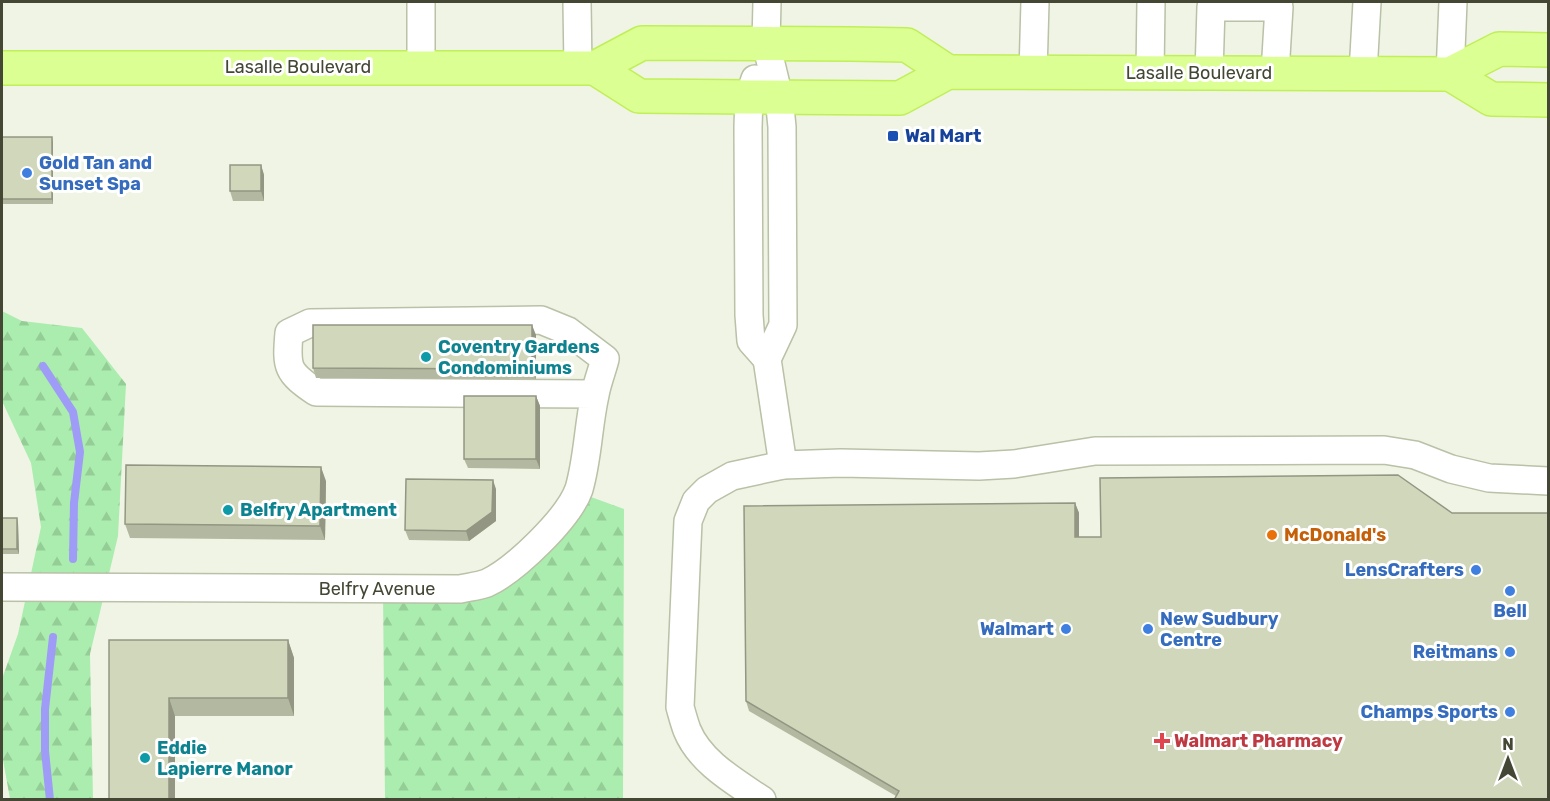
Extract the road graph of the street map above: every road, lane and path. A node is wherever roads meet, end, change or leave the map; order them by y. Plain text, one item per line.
1 (421, 2) edge
2 (577, 2) edge
3 (766, 2) edge
4 (1035, 2) edge
5 (1151, 2) edge
6 (1367, 2) edge
7 (1453, 2) edge
8 (1248, 4) edge
9 (766, 43) junction
10 (1548, 50) edge
11 (422, 67) junction
12 (2, 68) edge
13 (587, 68) junction
14 (948, 72) junction
15 (1033, 73) junction
16 (1150, 73) junction
17 (1209, 73) junction
18 (1275, 73) junction
19 (1363, 74) junction
20 (1450, 74) junction
21 (764, 97) junction
22 (1548, 100) edge
23 (595, 394) junction
24 (783, 465) junction
25 (1548, 481) edge
26 (2, 588) edge
27 (762, 800) edge

1 - 11 street
2 - 13 street
3 - 9 street
4 - 15 street
5 - 16 street
6 - 19 street
7 - 20 street
8 - 17 street
8 - 18 street
9 - 13 main road, Lasalle Boulevard
9 - 14 main road, Lasalle Boulevard
9 - 21 street
10 - 20 main road, Lasalle Boulevard
11 - 12 main road, Lasalle Boulevard
11 - 13 main road, Lasalle Boulevard
13 - 21 main road, Lasalle Boulevard
14 - 15 main road, Lasalle Boulevard
14 - 21 main road, Lasalle Boulevard
15 - 16 main road, Lasalle Boulevard
16 - 17 main road, Lasalle Boulevard
17 - 18 main road, Lasalle Boulevard
18 - 19 main road, Lasalle Boulevard
19 - 20 main road, Lasalle Boulevard
20 - 22 main road
21 - 24 street
23 - 23 street, Belfry Avenue
23 - 26 street, Belfry Avenue
24 - 25 street
24 - 27 street

